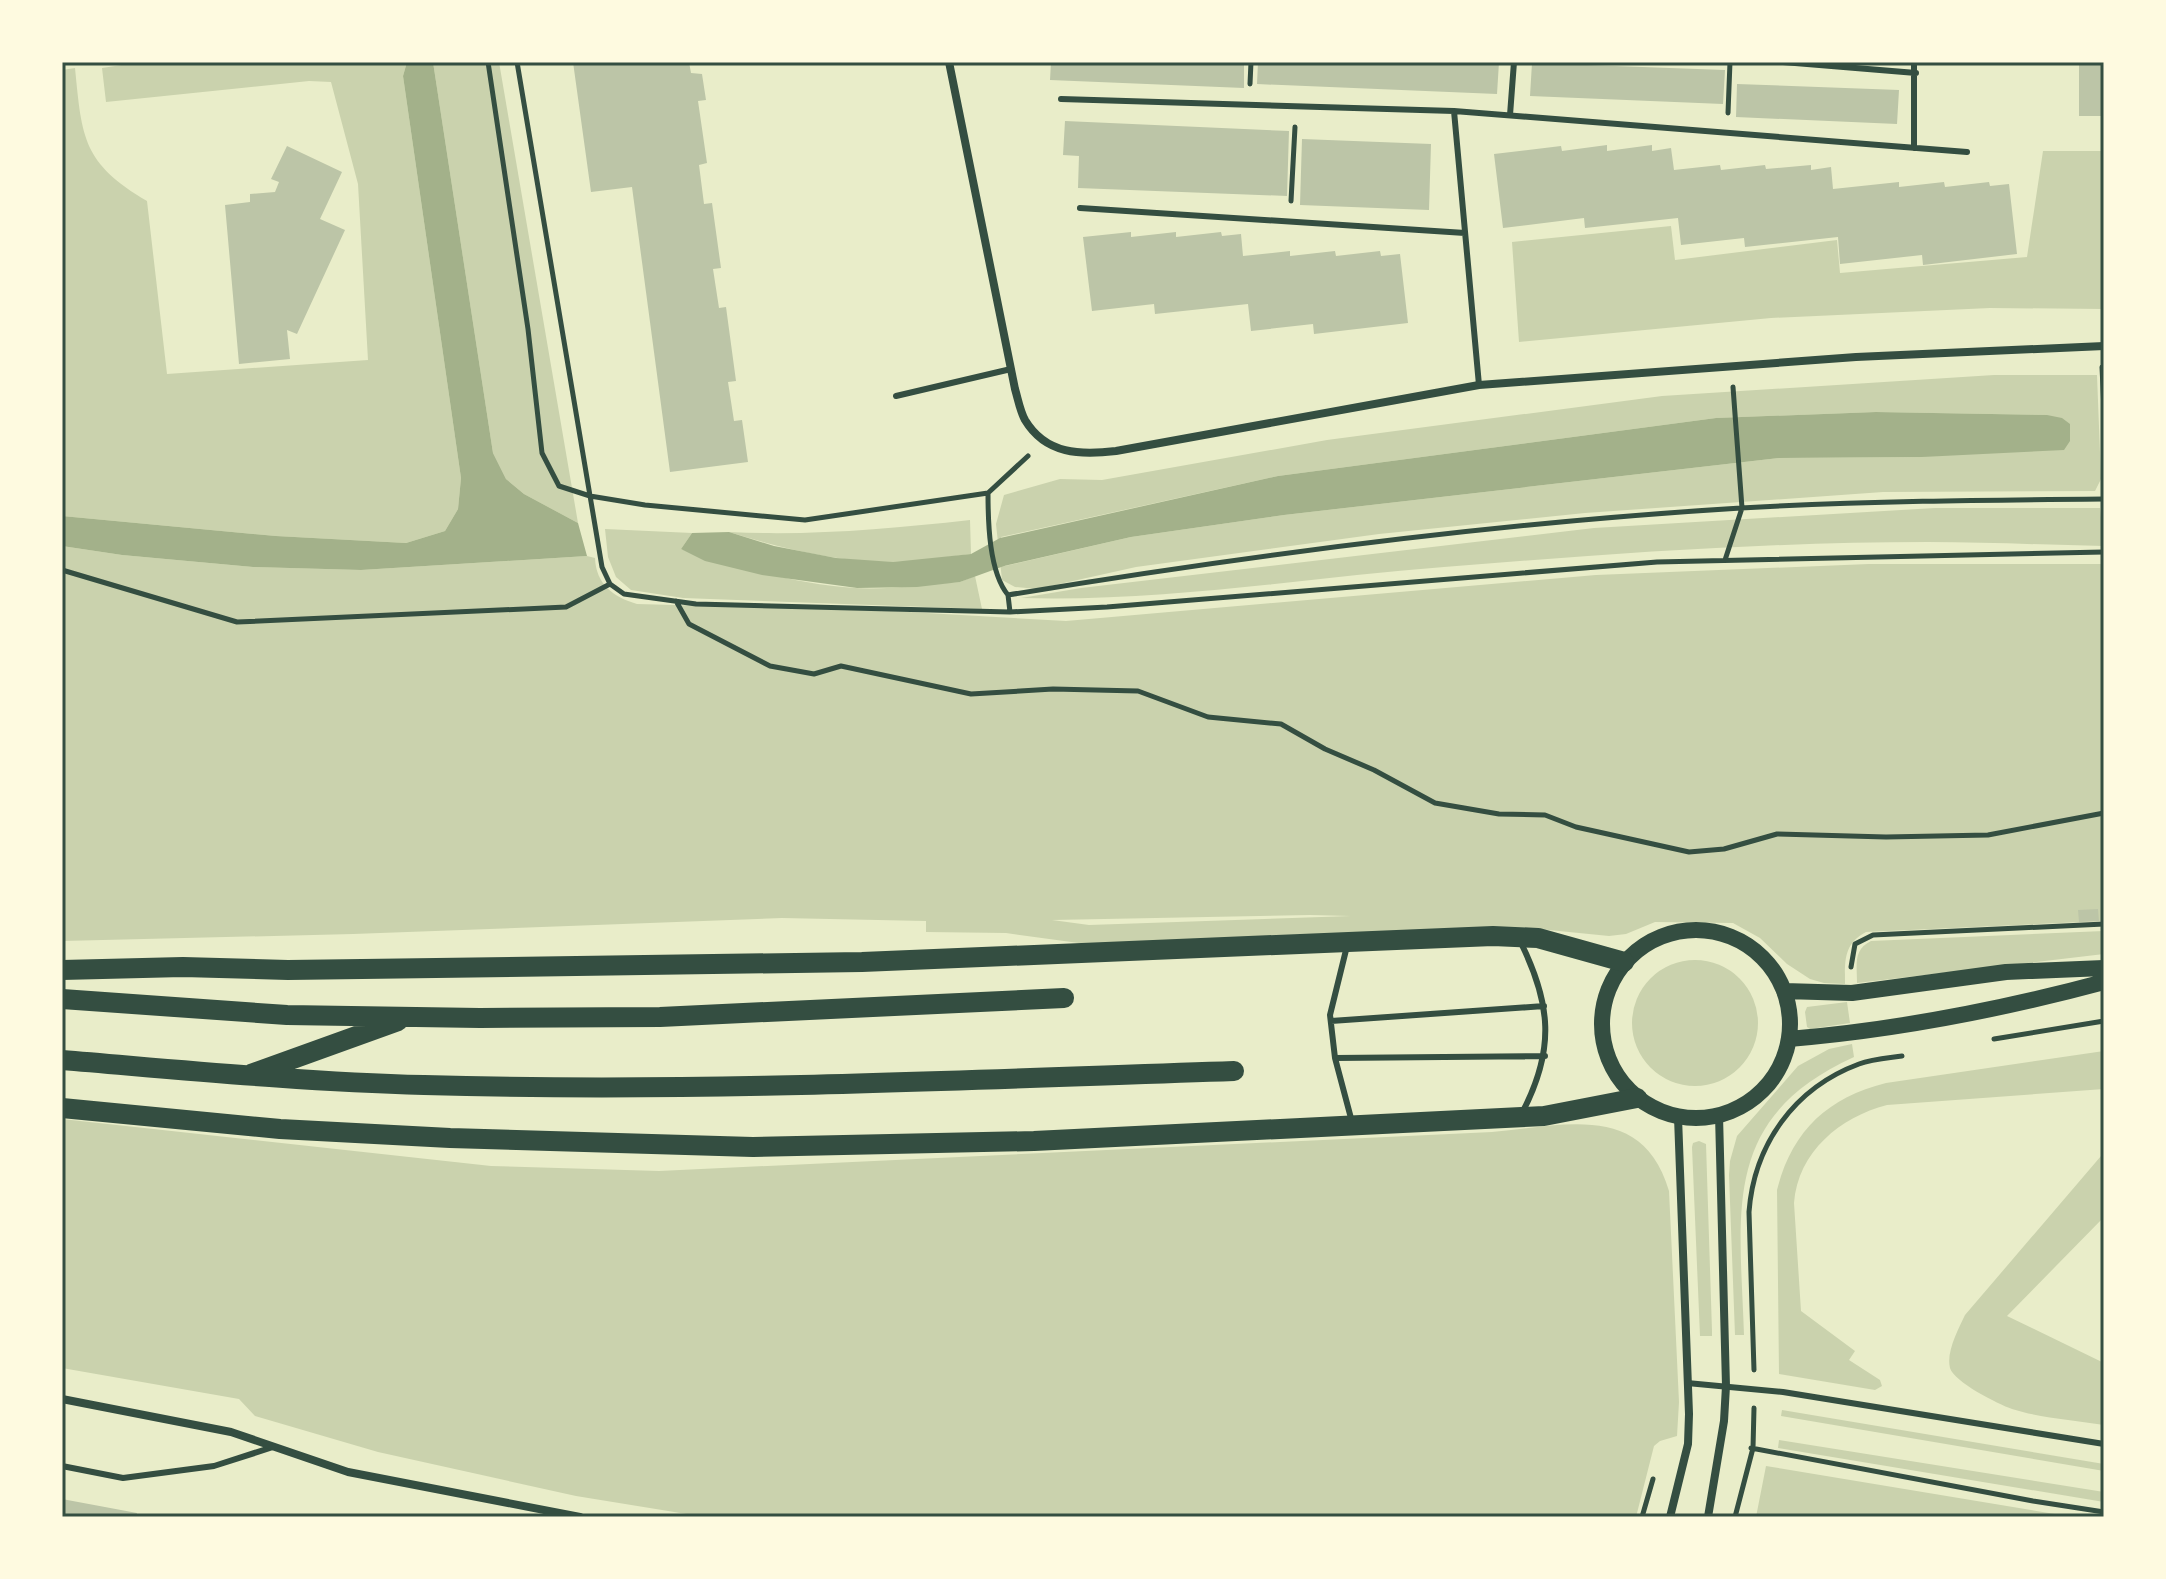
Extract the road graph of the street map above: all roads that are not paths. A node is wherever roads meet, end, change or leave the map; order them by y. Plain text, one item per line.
1 (949, 62) edge
2 (1514, 62) edge
3 (1783, 62) edge
4 (1914, 62) edge
5 (1916, 73) junction
6 (1061, 99) dead end
7 (1454, 111) junction
8 (1510, 115) junction
9 (1914, 148) junction
10 (1967, 152) dead end
11 (1080, 208) dead end
12 (1465, 233) junction
13 (2103, 346) edge
14 (1011, 369) junction
15 (1479, 385) junction
16 (896, 396) dead end
17 (1518, 937) junction
18 (1348, 942) junction
19 (1624, 962) junction
20 (2104, 968) edge
21 (62, 970) edge
22 (2104, 982) edge
23 (1784, 991) junction
24 (1064, 998) dead end
25 (62, 999) edge
26 (1544, 1006) junction
27 (408, 1017) junction
28 (1331, 1021) junction
29 (1789, 1039) junction
30 (1545, 1056) junction
31 (1335, 1058) junction
32 (62, 1060) edge
33 (1234, 1071) dead end
34 (248, 1075) junction
35 (1637, 1098) junction
36 (62, 1108) edge
37 (1719, 1115) junction
38 (1678, 1117) junction
39 (1519, 1118) junction
40 (1353, 1125) junction
41 (1687, 1383) junction
42 (1726, 1386) junction
43 (62, 1399) edge
44 (2104, 1444) edge
45 (274, 1447) junction
46 (62, 1466) edge
47 (580, 1517) edge
48 (1670, 1517) edge
49 (1708, 1517) edge

1 - 14 street
2 - 8 lane
3 - 5 lane
4 - 5 lane
5 - 9 lane
6 - 7 lane
7 - 8 lane
7 - 12 lane
8 - 9 lane
9 - 10 lane
11 - 12 lane
12 - 15 lane
13 - 15 street
14 - 15 street
14 - 16 lane
17 - 18 main road
17 - 19 main road
17 - 26 lane
18 - 21 main road
18 - 28 lane
19 - 23 main road
19 - 35 main road
20 - 23 main road
22 - 29 main road
23 - 29 main road
24 - 27 main road
25 - 27 main road
26 - 28 lane
26 - 30 lane
27 - 34 main road
28 - 31 lane
29 - 37 main road
30 - 31 lane
30 - 39 lane
31 - 40 lane
32 - 34 main road
33 - 34 main road
35 - 38 main road
35 - 39 main road
36 - 40 main road
37 - 38 main road
37 - 42 street
38 - 41 street
39 - 40 main road
41 - 42 lane
41 - 48 street
42 - 44 lane
42 - 49 street
43 - 45 street
45 - 46 lane
45 - 47 street

